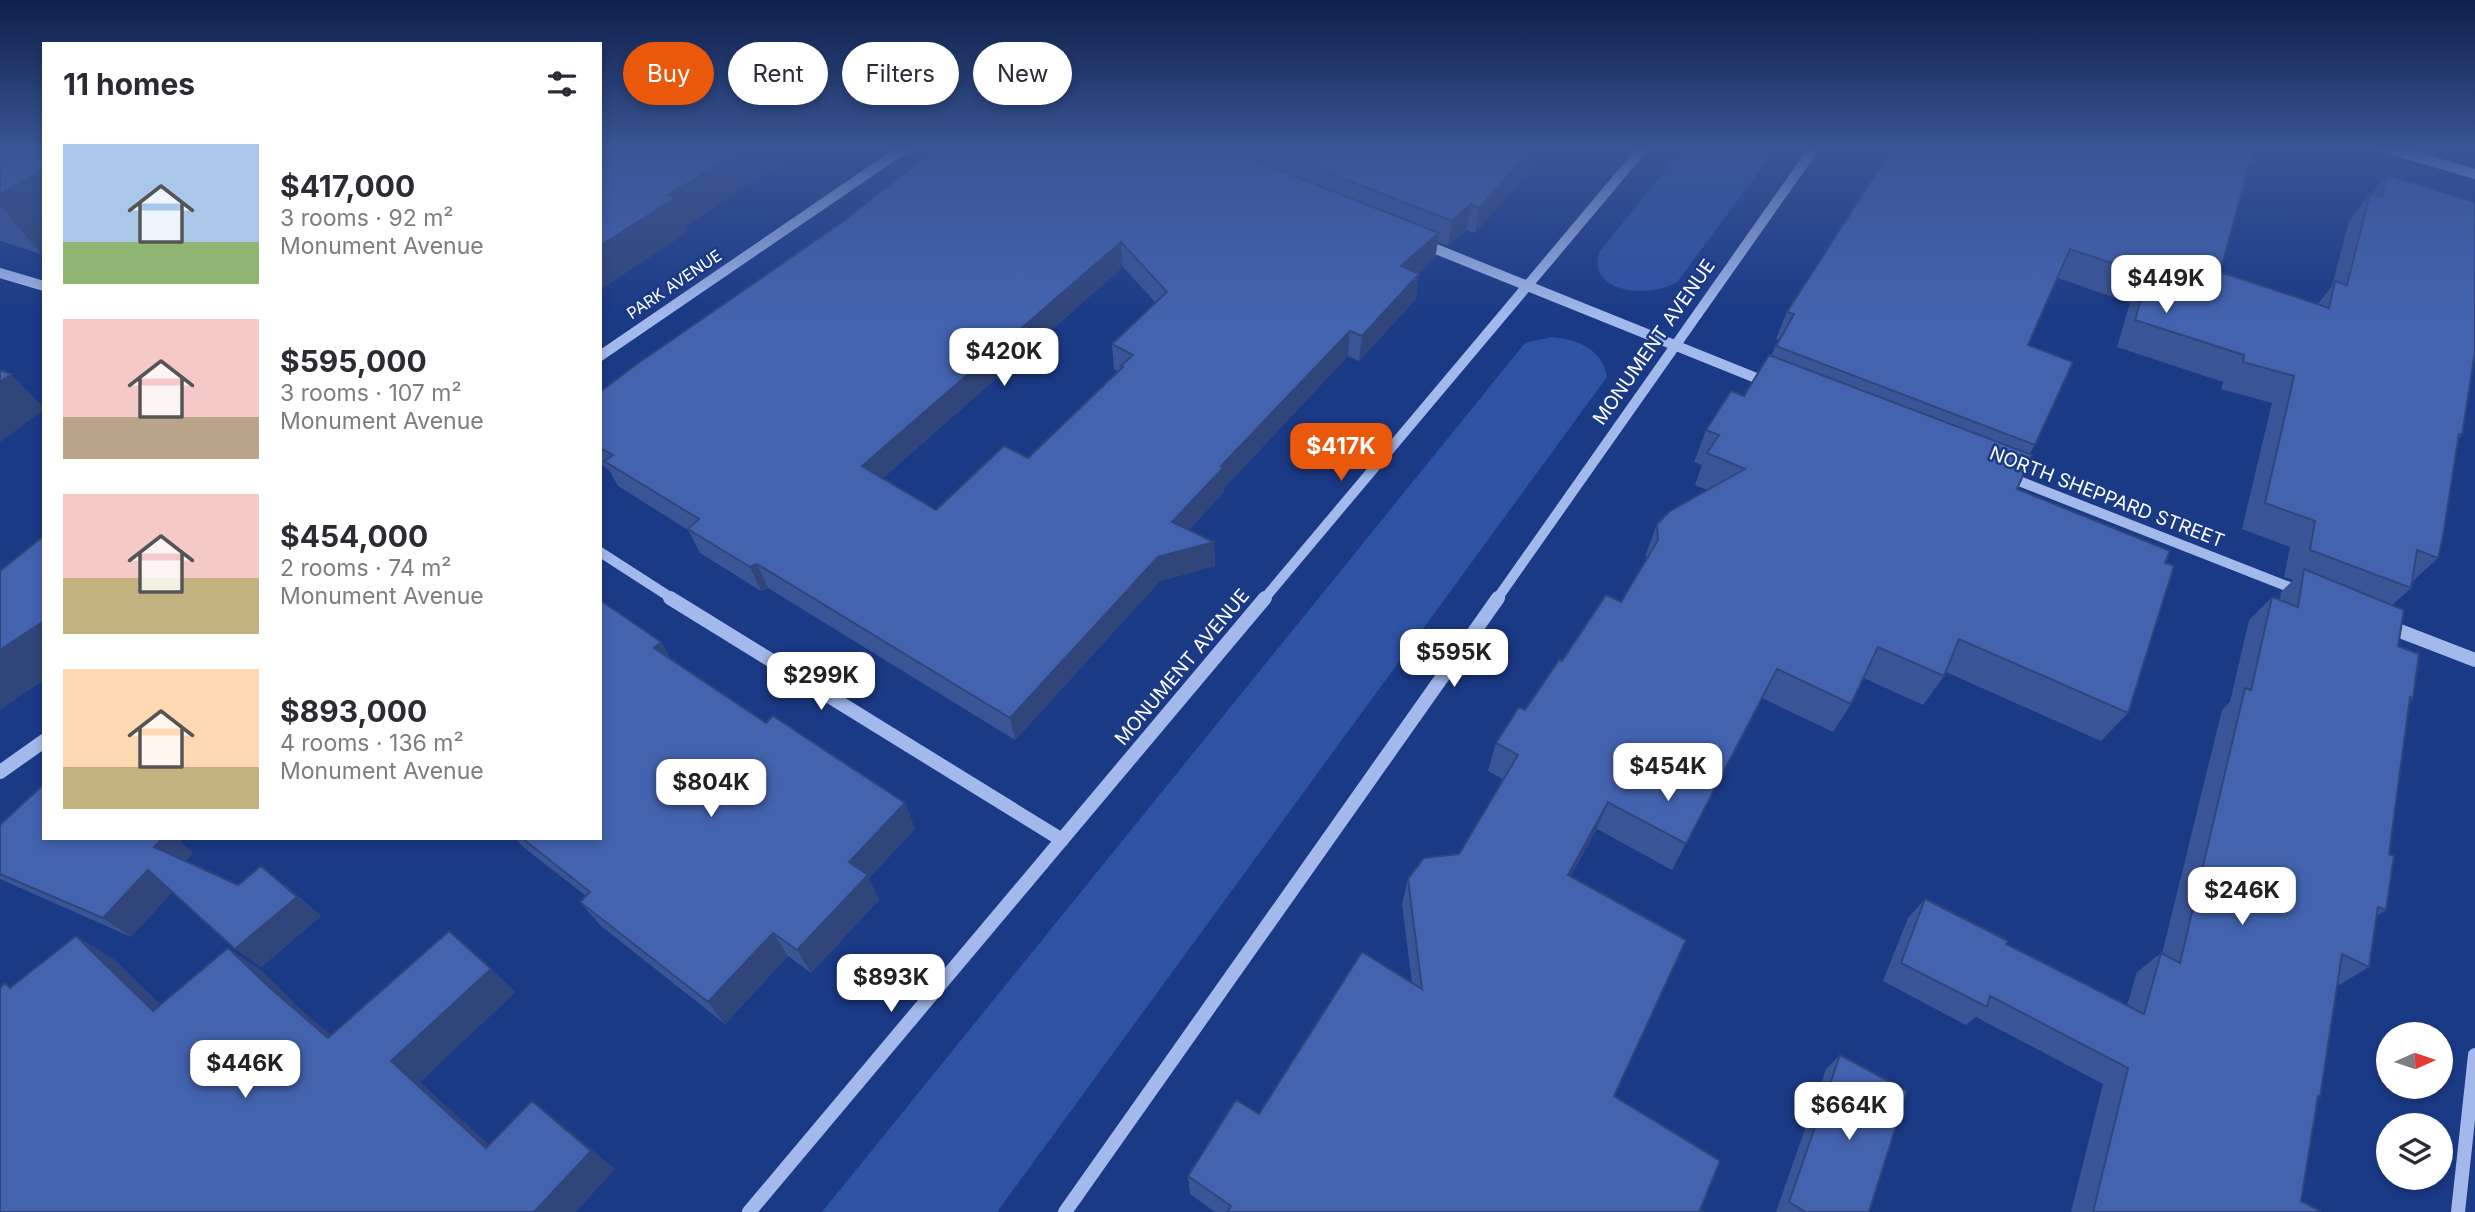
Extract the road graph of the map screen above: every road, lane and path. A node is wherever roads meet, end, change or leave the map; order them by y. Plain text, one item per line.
1 (822, 204) edge
2 (1597, 204) edge
3 (1775, 204) edge
4 (1413, 240) edge
5 (0, 273) edge
6 (42, 285) edge
7 (1528, 286) junction
8 (1674, 346) junction
9 (602, 355) edge
10 (1788, 391) edge
11 (1996, 472) edge
12 (602, 553) edge
13 (2320, 599) edge
14 (2372, 620) edge
15 (2475, 660) edge
16 (42, 742) edge
17 (0, 772) edge
18 (1062, 840) junction
19 (2475, 1055) edge
20 (749, 1212) edge
21 (1065, 1212) edge
22 (2458, 1212) edge

1 - 9 street, PARK AVENUE
2 - 7 street, MONUMENT AVENUE
3 - 8 street, MONUMENT AVENUE
4 - 7 street
5 - 6 street
7 - 8 street
7 - 18 street, MONUMENT AVENUE
8 - 10 street
8 - 21 street, MONUMENT AVENUE
11 - 13 street, NORTH SHEPPARD STREET
12 - 18 street
14 - 15 street
16 - 17 street
18 - 20 street, MONUMENT AVENUE
19 - 22 street

